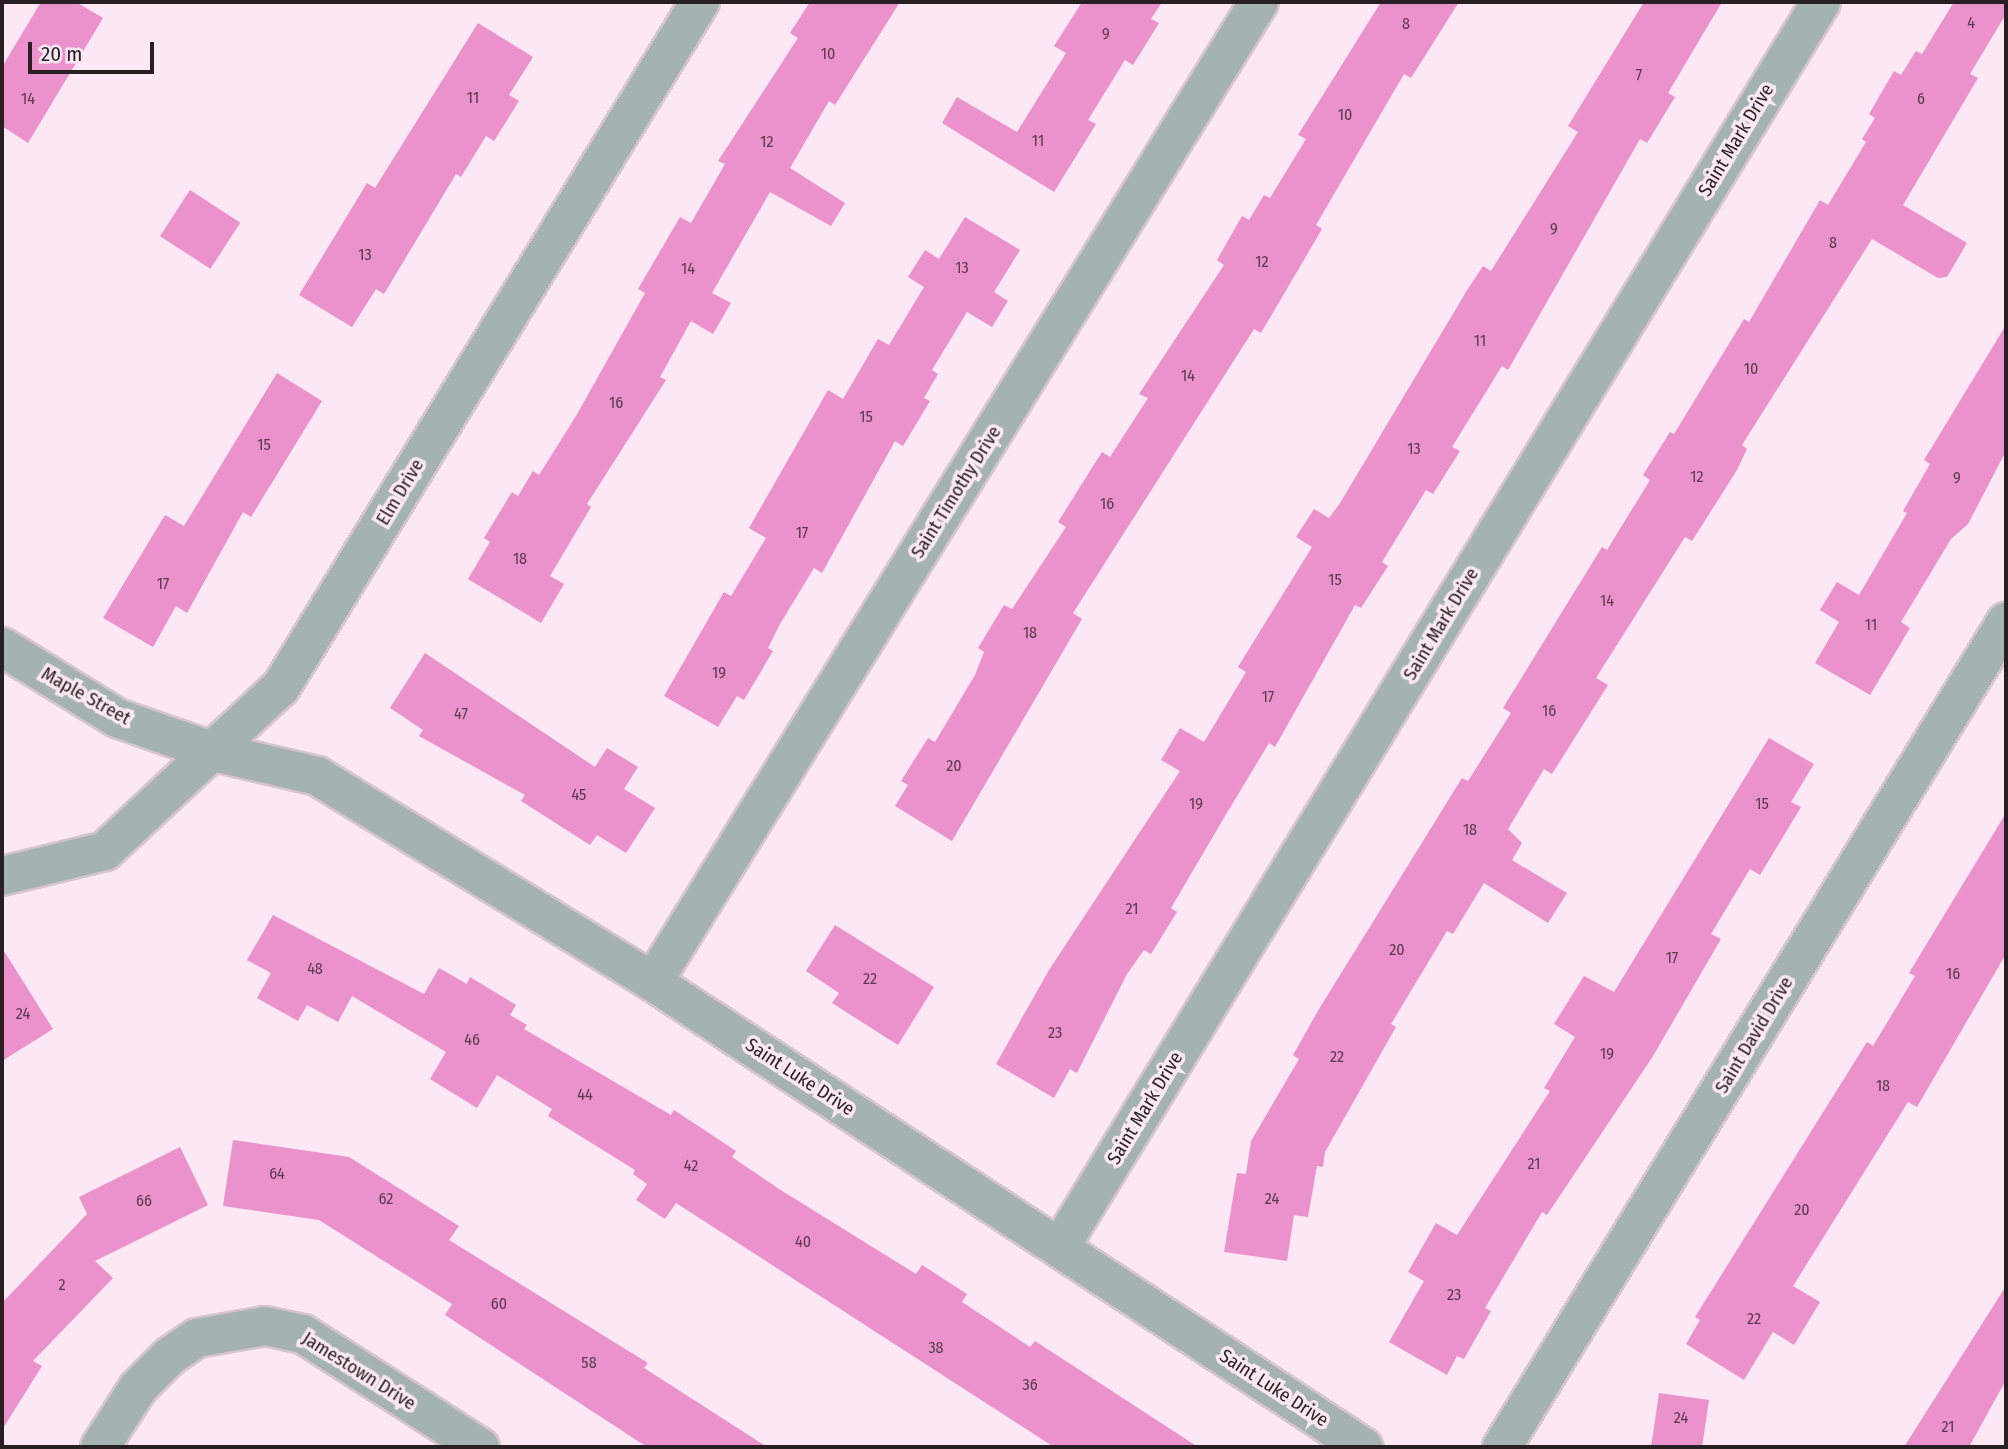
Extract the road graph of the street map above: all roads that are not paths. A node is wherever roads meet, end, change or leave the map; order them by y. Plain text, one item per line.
1 (701, 2) edge
2 (1259, 2) edge
3 (1821, 2) edge
4 (2006, 622) edge
5 (2, 647) edge
6 (214, 752) junction
7 (2, 876) edge
8 (653, 982) junction
9 (1060, 1247) junction
10 (100, 1447) edge
11 (480, 1447) edge
12 (1363, 1447) edge
13 (1502, 1447) edge

1 - 6 street, Elm Drive
2 - 8 street, Saint Timothy Drive
3 - 9 street, Saint Mark Drive
4 - 13 street, Saint David Drive
5 - 6 street, Maple Street
6 - 7 street, Elm Drive
6 - 8 street, Saint Luke Drive
8 - 9 street, Saint Luke Drive
9 - 12 street, Saint Luke Drive
10 - 11 street, Jamestown Drive

